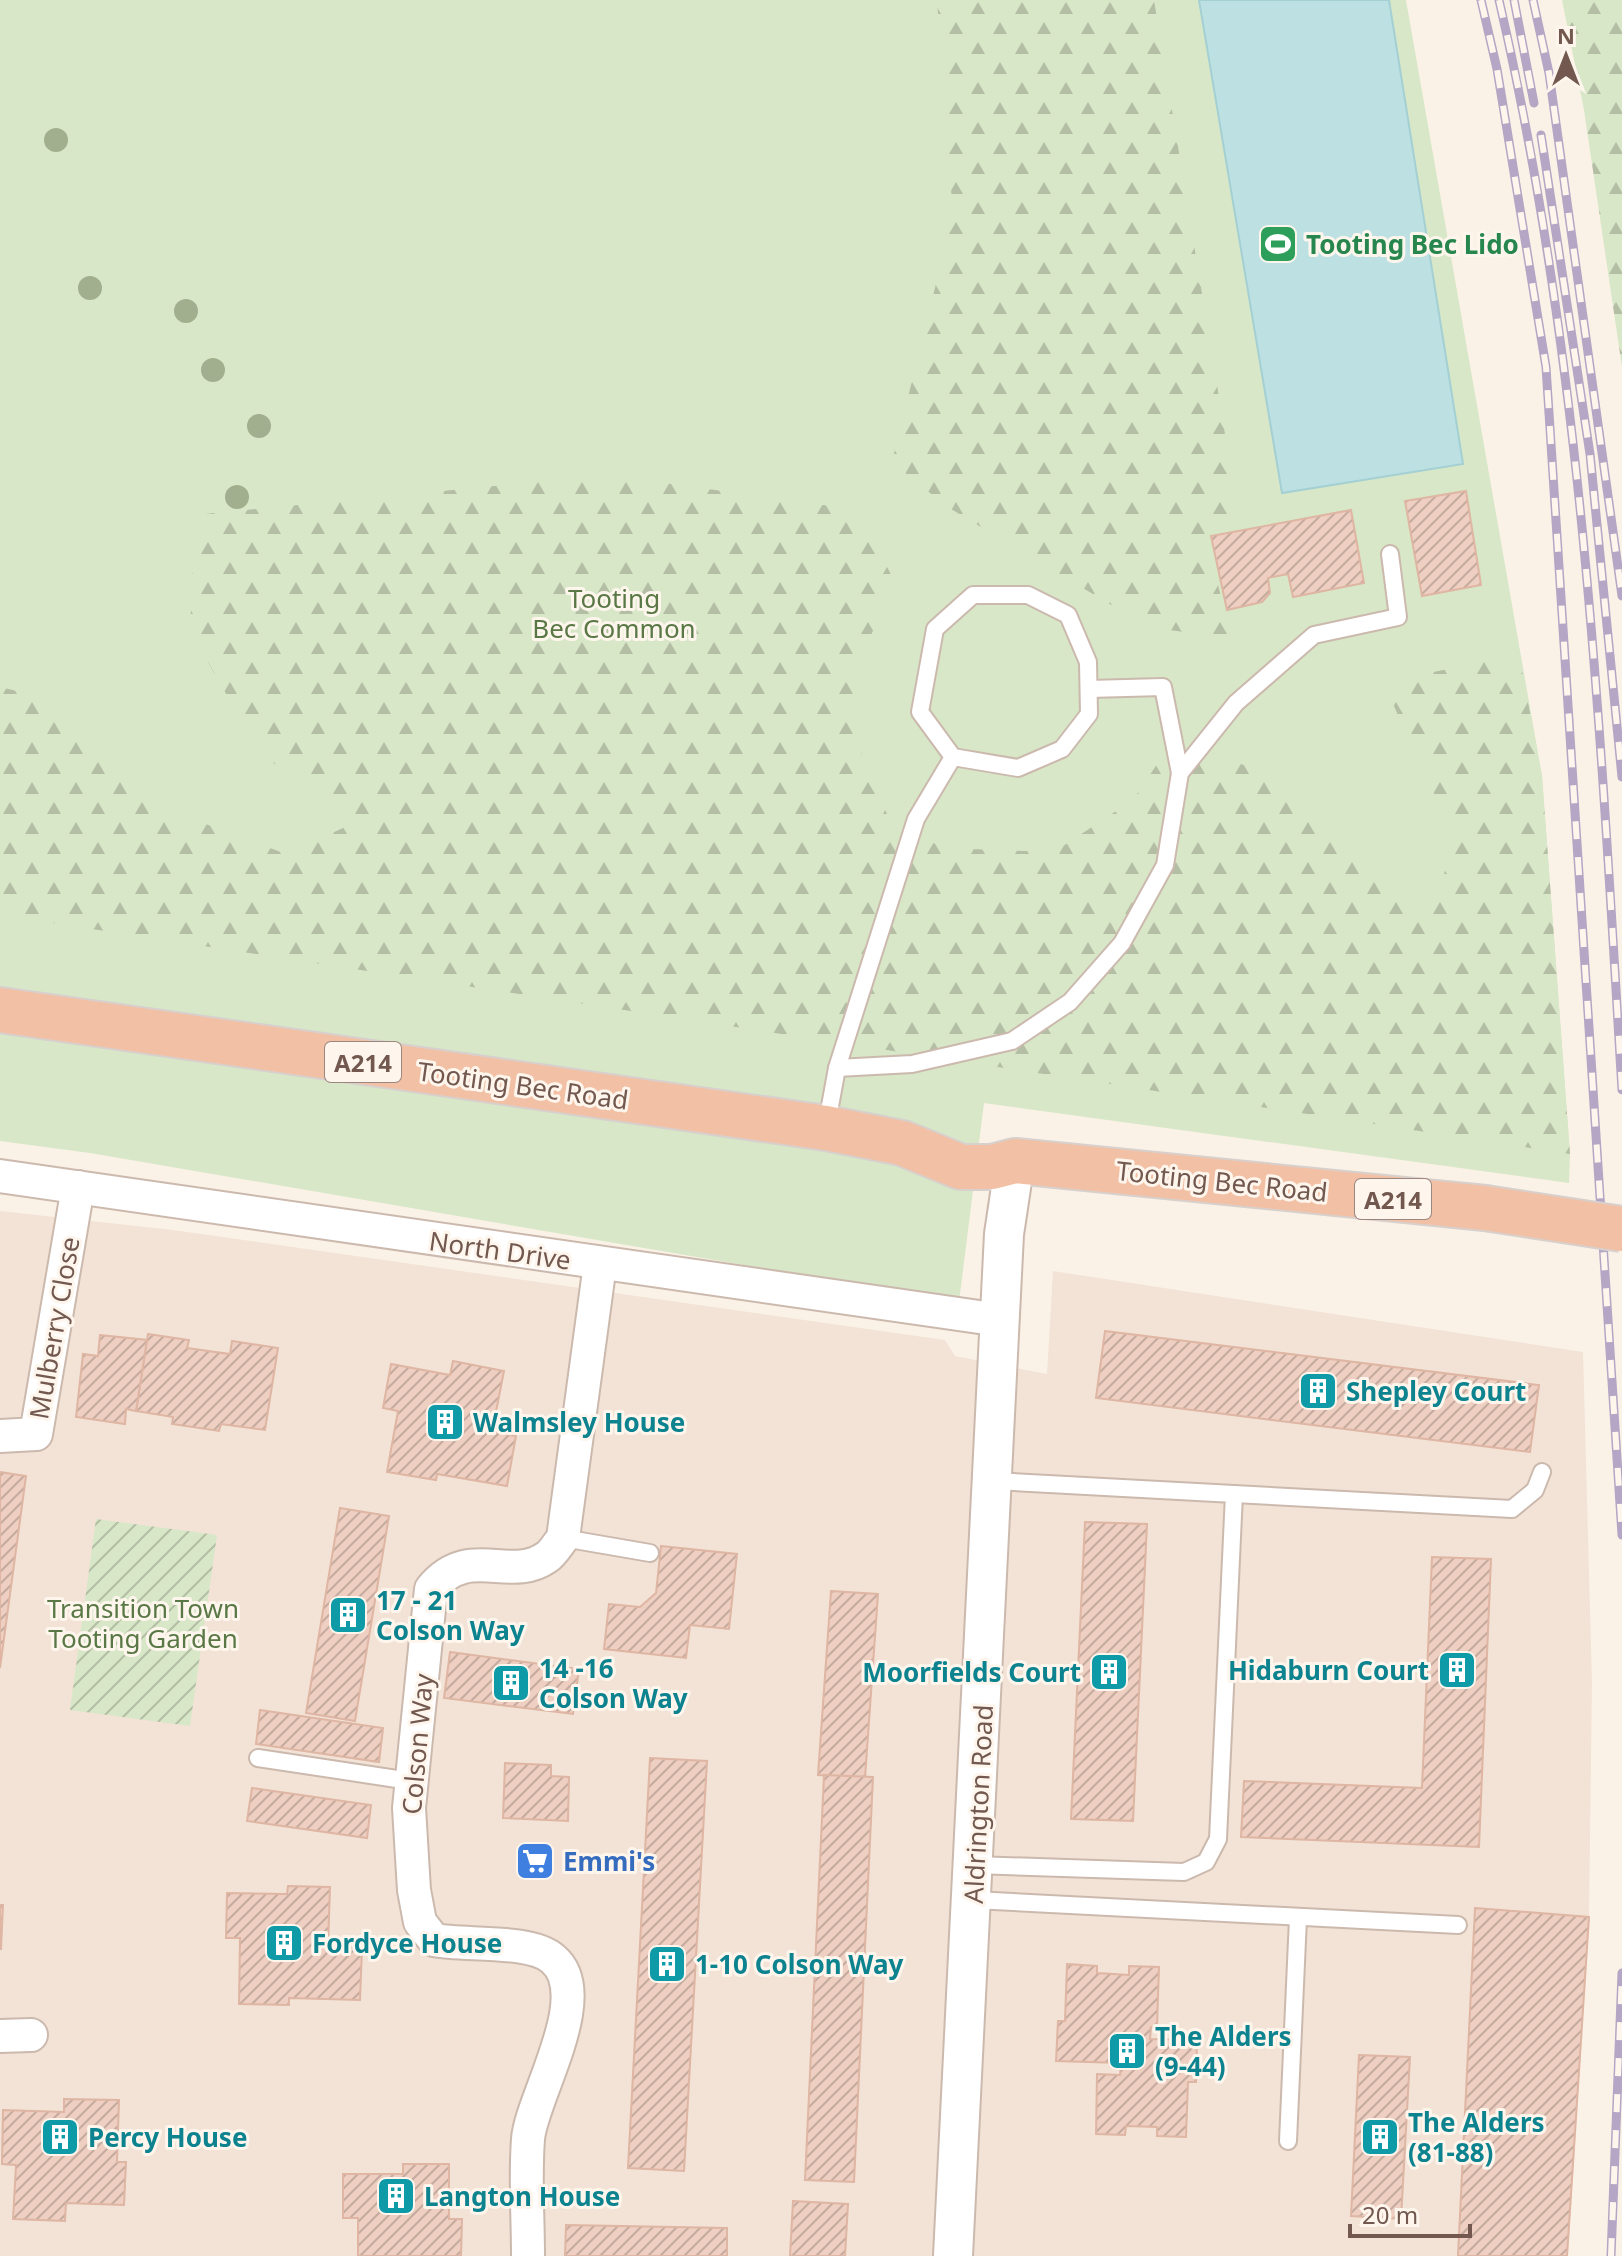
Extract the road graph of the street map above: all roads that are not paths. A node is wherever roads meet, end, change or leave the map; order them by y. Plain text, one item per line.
1 (1390, 554) dead end
2 (1089, 689) junction
3 (953, 757) junction
4 (1180, 773) junction
5 (0, 1010) edge
6 (837, 1068) junction
7 (826, 1128) junction
8 (1014, 1161) junction
9 (0, 1176) edge
10 (78, 1187) junction
11 (1622, 1229) edge
12 (600, 1264) junction
13 (1000, 1320) junction
14 (0, 1436) edge
15 (1542, 1472) dead end
16 (995, 1481) junction
17 (1234, 1494) junction
18 (563, 1538) junction
19 (650, 1553) dead end
20 (258, 1758) dead end
21 (410, 1781) junction
22 (974, 1882) junction
23 (1298, 1918) junction
24 (1458, 1925) dead end
25 (1288, 2141) dead end
26 (528, 2256) edge
27 (953, 2256) edge

1 - 4 lane
2 - 3 lane
2 - 3 lane
2 - 4 lane
3 - 6 lane
4 - 6 lane
5 - 7 highway, Tooting Bec Road / A214
6 - 7 lane
7 - 8 highway, Tooting Bec Road / A214
8 - 11 highway, Tooting Bec Road / A214, bridge
8 - 13 street, Aldrington Road
9 - 10 street, North Drive
10 - 12 street, North Drive
10 - 14 street, Mulberry Close
12 - 13 street, North Drive
12 - 18 street
13 - 16 street, Aldrington Road
15 - 17 lane
16 - 17 lane
16 - 22 street, Aldrington Road
17 - 22 lane
18 - 19 lane
18 - 21 street, Colson Way
20 - 21 lane
21 - 26 street, Colson Way
22 - 23 lane
22 - 27 street, Aldrington Road
23 - 24 lane
23 - 25 lane

